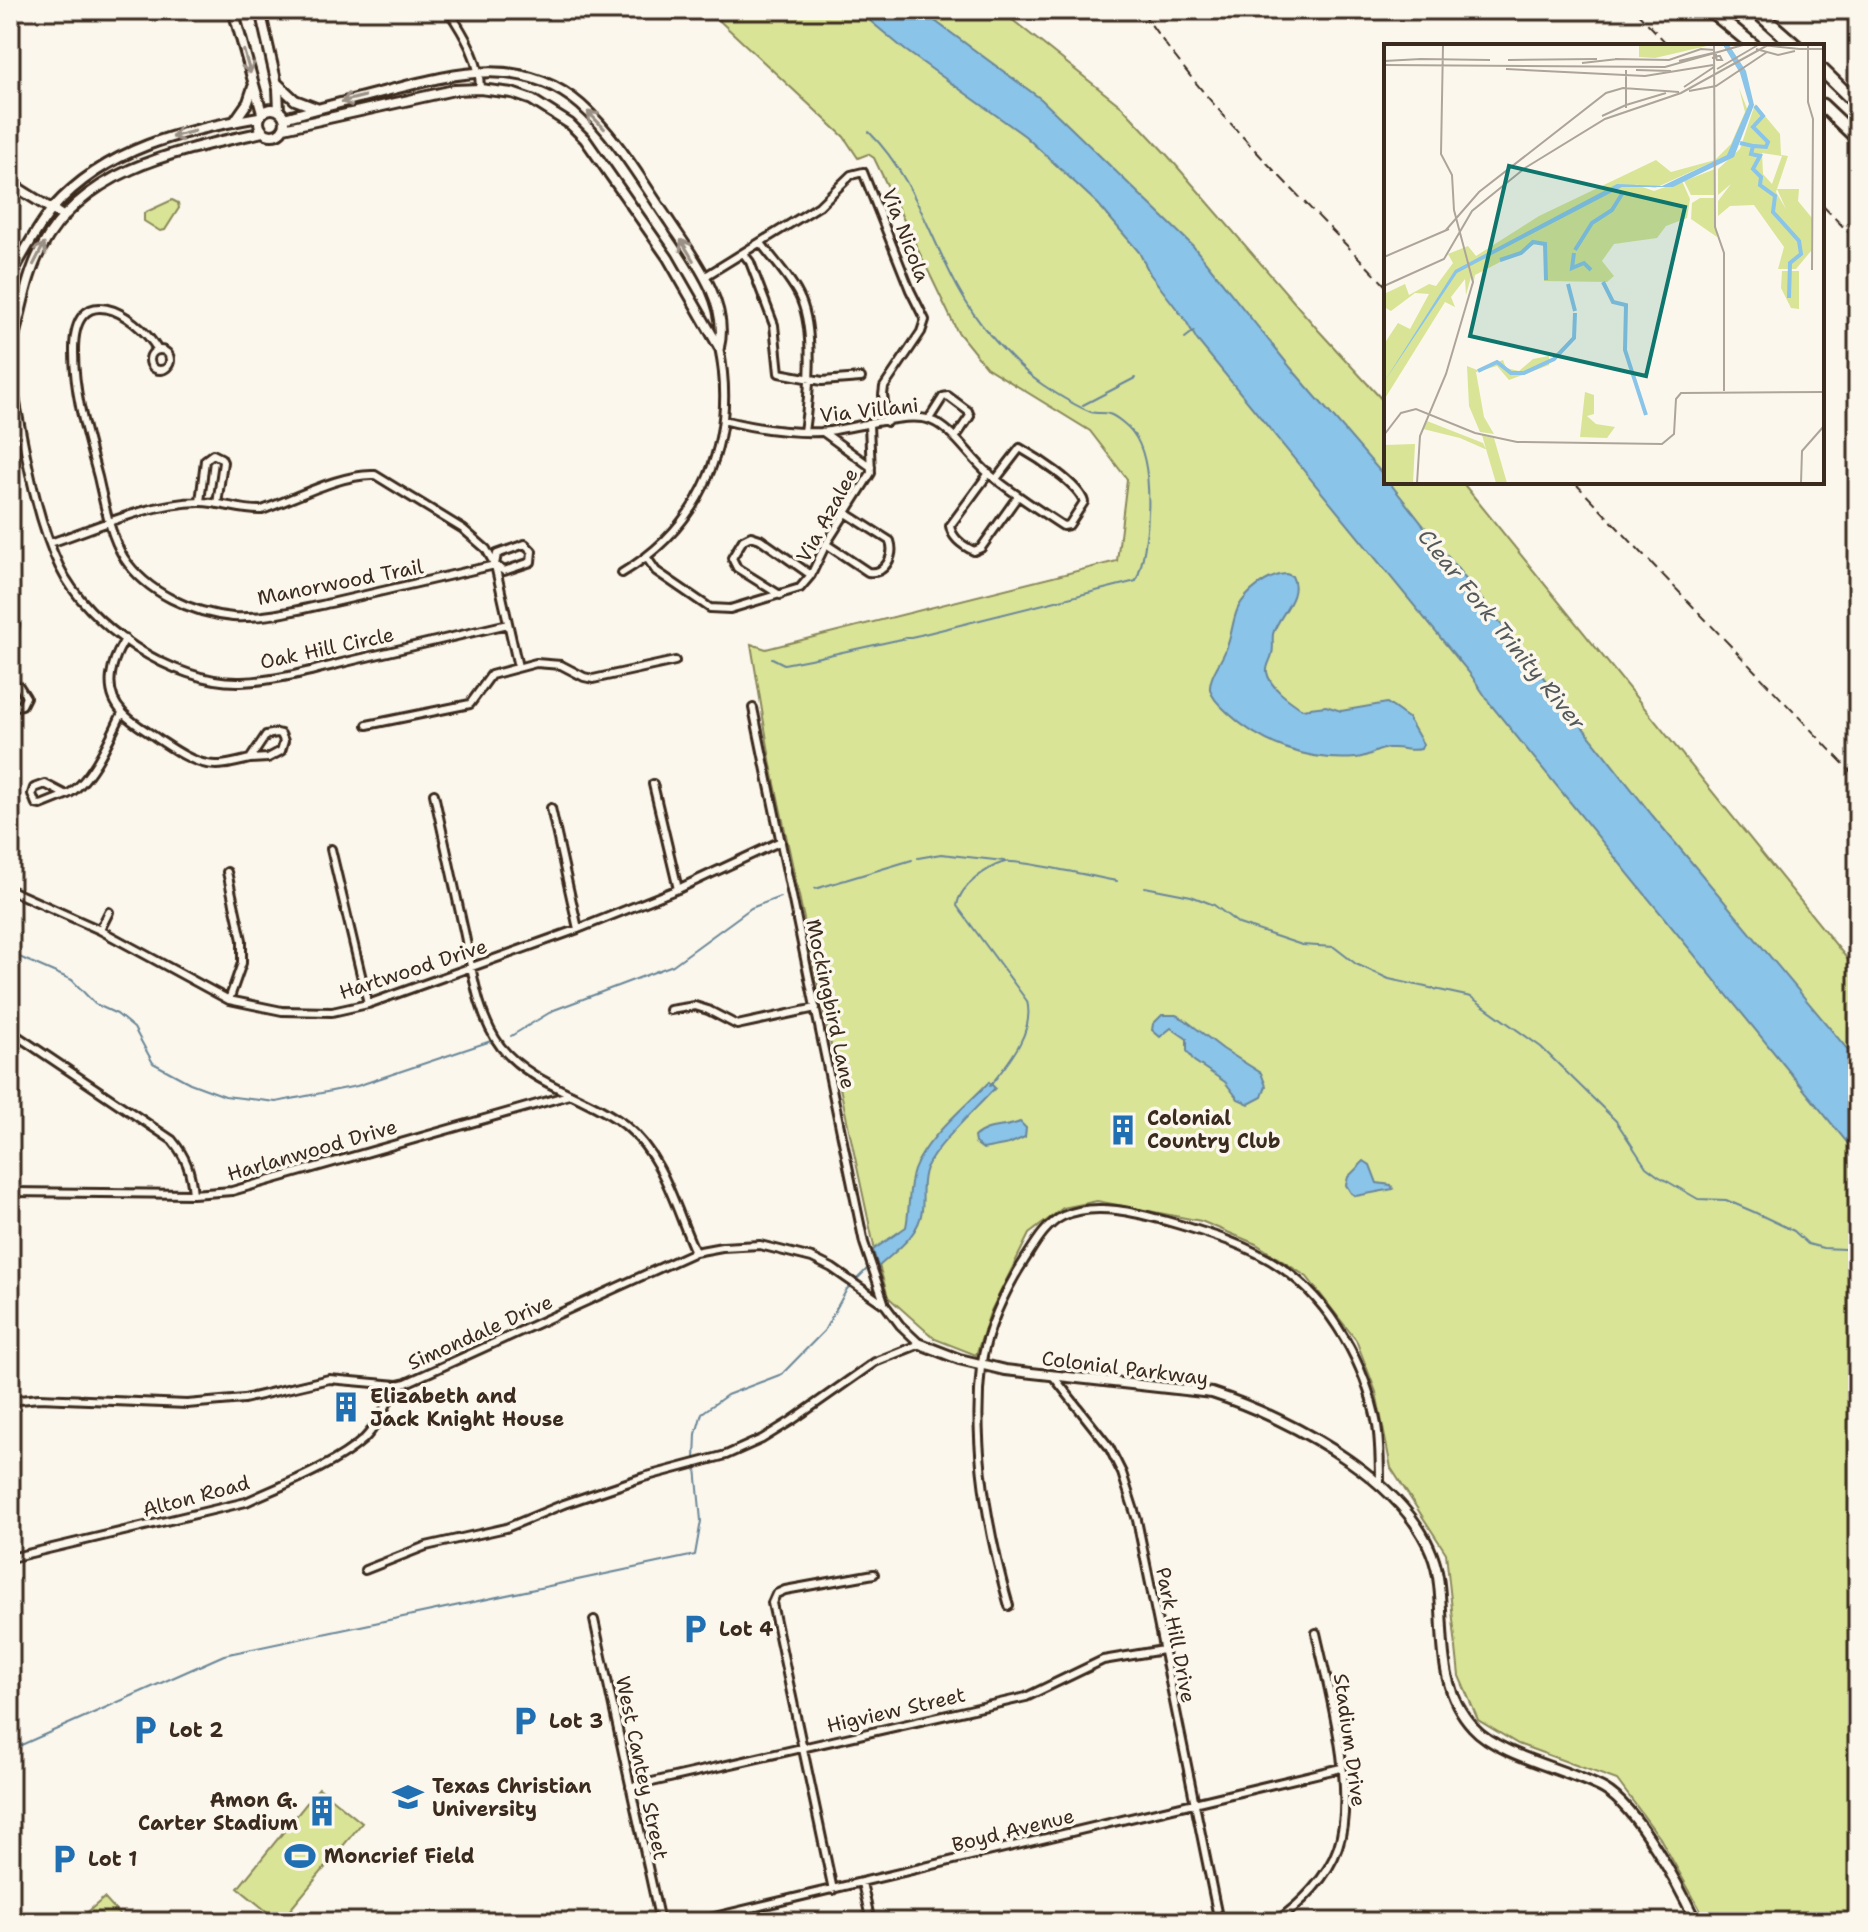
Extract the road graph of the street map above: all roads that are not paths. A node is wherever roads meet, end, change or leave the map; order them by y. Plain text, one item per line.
1 (233, 10) edge
2 (260, 10) edge
3 (448, 10) edge
4 (1710, 10) edge
5 (1755, 10) edge
6 (1752, 44) edge
7 (1794, 44) edge
8 (478, 72) junction
9 (1824, 72) edge
10 (276, 81) junction
11 (253, 86) junction
12 (480, 89) junction
13 (1858, 105) edge
14 (1824, 107) edge
15 (317, 108) junction
16 (282, 114) junction
17 (261, 115) junction
18 (234, 122) junction
19 (284, 128) junction
20 (263, 132) junction
21 (1858, 139) edge
22 (10, 183) edge
23 (53, 209) junction
24 (64, 217) junction
25 (761, 243) junction
26 (743, 253) junction
27 (10, 277) edge
28 (704, 277) junction
29 (719, 347) junction
30 (10, 349) edge
31 (158, 350) dead end
32 (10, 371) edge
33 (861, 378) dead end
34 (811, 380) junction
35 (929, 419) junction
36 (723, 420) junction
37 (887, 422) junction
38 (869, 424) junction
39 (804, 432) junction
40 (823, 432) junction
41 (955, 438) junction
42 (871, 467) junction
43 (989, 473) junction
44 (996, 479) junction
45 (1018, 496) junction
46 (200, 502) junction
47 (217, 504) junction
48 (846, 513) junction
49 (110, 523) junction
50 (50, 543) junction
51 (826, 544) junction
52 (510, 549) junction
53 (647, 558) junction
54 (495, 565) junction
55 (518, 567) junction
56 (622, 573) dead end
57 (811, 575) junction
58 (780, 595) junction
59 (10, 600) edge
60 (508, 624) junction
61 (12, 625) edge
62 (125, 639) junction
63 (10, 645) edge
64 (675, 661) dead end
65 (518, 667) junction
66 (10, 685) edge
67 (10, 707) edge
68 (753, 708) dead end
69 (122, 713) junction
70 (367, 725) dead end
71 (250, 759) junction
72 (653, 784) dead end
73 (434, 794) dead end
74 (66, 795) junction
75 (551, 808) dead end
76 (781, 841) junction
77 (331, 849) dead end
78 (227, 872) dead end
79 (678, 889) junction
80 (10, 890) edge
81 (109, 912) dead end
82 (578, 929) junction
83 (100, 930) junction
84 (472, 969) junction
85 (229, 1000) junction
86 (368, 1004) junction
87 (816, 1008) junction
88 (670, 1010) dead end
89 (10, 1031) edge
90 (569, 1095) junction
91 (10, 1192) edge
92 (193, 1194) junction
93 (695, 1252) junction
94 (885, 1305) junction
95 (920, 1344) junction
96 (981, 1365) junction
97 (1053, 1376) junction
98 (397, 1385) junction
99 (10, 1401) edge
100 (1380, 1486) junction
101 (10, 1558) edge
102 (365, 1570) dead end
103 (874, 1574) dead end
104 (1009, 1606) dead end
105 (594, 1620) dead end
106 (1316, 1633) dead end
107 (1163, 1650) junction
108 (803, 1747) junction
109 (1341, 1768) junction
110 (630, 1787) junction
111 (1194, 1803) junction
112 (862, 1883) junction
113 (833, 1890) junction
114 (660, 1922) edge
115 (693, 1922) edge
116 (871, 1922) edge
117 (1219, 1922) edge
118 (1275, 1922) edge
119 (1696, 1922) edge

1 -> 11 street
2 - 10 street
3 - 8 street
4 - 6 highway
5 - 7 highway
8 - 12 street
8 -> 15 street
28 -> 8 street
9 - 13 highway
10 - 15 street
10 - 16 street
11 - 17 street
11 - 18 street
12 - 19 street
12 - 29 street
14 - 21 highway
15 - 16 street
16 - 17 street
16 - 19 street
17 - 18 street
17 - 20 street
18 -> 23 street
19 - 20 street
20 - 24 street
22 - 23 street
23 - 24 street
23 - 27 street
30 -> 24 street
25 - 26 street
25 - 34 street
25 - 37 street, Via Nicola
26 - 28 street
26 - 34 street
28 - 29 street
29 - 36 street
31 - 49 street, Manorwood Trail
32 - 50 street, Oak Hill Circle
33 - 34 street
34 - 39 street
35 - 37 street, Via Villani
35 - 41 street, Via Villani
35 - 41 street
36 - 39 street, Via Villani
36 - 53 street
37 - 38 street, Via Villani
38 - 40 street, Via Villani
38 - 42 street, Via Azalee
39 - 40 street, Via Villani
40 - 42 street
41 - 43 street, Via Villani
42 - 48 street, Via Azalee
43 - 44 street, Via Villani
43 - 45 street
44 - 45 street, Via Villani
44 - 45 street, Via Villani
46 - 47 street
46 - 47 street
46 - 49 street
47 - 54 street
48 - 51 street, Via Azalee
48 - 51 street
49 - 50 street
49 - 54 street, Manorwood Trail
50 - 62 street, Oak Hill Circle
51 - 57 street, Via Azalee
52 - 54 street
52 - 55 street
52 - 55 street
53 - 56 street
53 - 58 street, Via Azalee
54 - 55 street, Manorwood Trail
54 - 60 street
57 - 58 street, Via Azalee
57 - 58 street
59 - 61 street
60 - 62 street, Oak Hill Circle
60 - 65 street
61 - 63 street
62 - 69 street
64 - 65 street
65 - 70 street
66 - 67 street
68 - 76 street, Mockingbird Lane
69 - 71 street
69 - 74 street
71 - 71 street
72 - 79 street
73 - 84 street
74 - 74 street
75 - 82 street
76 - 79 street, Hartwood Drive
76 - 87 street, Mockingbird Lane
77 - 86 street
78 - 85 street
79 - 82 street, Hartwood Drive
80 - 83 street, Hartwood Drive
81 - 83 street
82 - 84 street, Hartwood Drive
83 - 85 street, Hartwood Drive
84 - 86 street, Hartwood Drive
84 - 90 street
85 - 86 street, Hartwood Drive
87 - 88 street
87 - 94 street, Mockingbird Lane
89 - 92 street
90 - 92 street, Harlanwood Drive
90 - 93 street
91 - 92 street, Harlanwood Drive
93 - 94 street, Simondale Drive
93 - 98 street, Simondale Drive
94 - 95 street, Simondale Drive
95 - 96 street, Colonial Parkway
95 - 102 street
96 - 97 street, Colonial Parkway
96 - 100 street
96 - 104 street
97 - 100 street, Colonial Parkway
97 - 107 street, Park Hill Drive
98 - 99 street, Simondale Drive
98 - 101 street, Alton Road
100 - 119 street, Colonial Parkway
103 - 108 street
105 - 110 street, West Cantey Street
106 - 109 street, Stadium Drive
107 - 108 street, Higview Street
107 - 111 street, Park Hill Drive
108 - 110 street, Higview Street
108 - 113 street
109 - 111 street, Boyd Avenue
109 - 118 street, Stadium Drive
110 - 114 street, West Cantey Street
111 - 112 street, Boyd Avenue
111 - 117 street, Park Hill Drive
112 - 113 street, Boyd Avenue
112 - 116 street
113 - 115 street, Boyd Avenue

